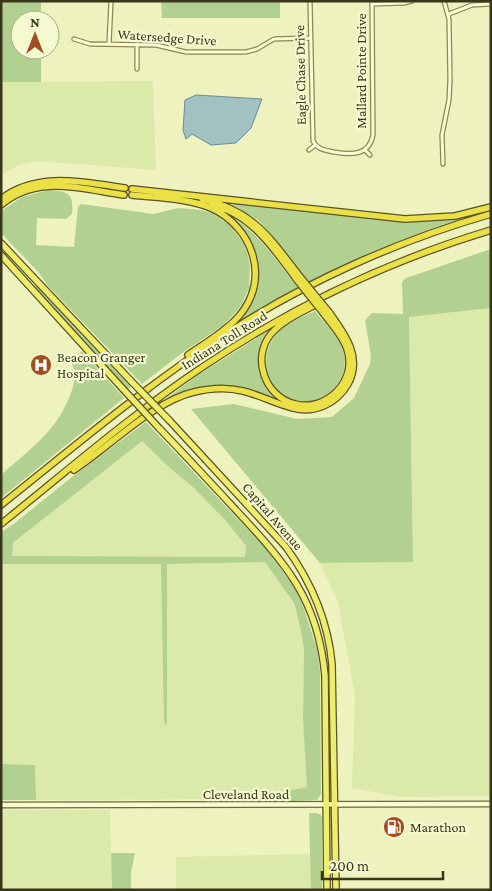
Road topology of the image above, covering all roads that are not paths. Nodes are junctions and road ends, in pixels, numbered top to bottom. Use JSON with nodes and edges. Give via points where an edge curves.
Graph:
{"nodes":[{"id":1,"x":111,"y":1,"type":"edge"},
{"id":2,"x":310,"y":1,"type":"edge"},
{"id":3,"x":412,"y":1,"type":"edge"},
{"id":4,"x":444,"y":1,"type":"edge"},
{"id":5,"x":372,"y":2,"type":"edge"},
{"id":6,"x":491,"y":4,"type":"edge"},
{"id":7,"x":449,"y":14,"type":"junction"},
{"id":8,"x":310,"y":38,"type":"junction"},
{"id":9,"x":74,"y":39,"type":"dead end"},
{"id":10,"x":109,"y":44,"type":"junction"},
{"id":11,"x":137,"y":44,"type":"junction"},
{"id":12,"x":137,"y":69,"type":"dead end"},
{"id":13,"x":316,"y":146,"type":"junction"},
{"id":14,"x":309,"y":150,"type":"dead end"},
{"id":15,"x":365,"y":150,"type":"junction"},
{"id":16,"x":370,"y":155,"type":"dead end"},
{"id":17,"x":443,"y":164,"type":"dead end"},
{"id":18,"x":125,"y":188,"type":"dead end"},
{"id":19,"x":124,"y":195,"type":"dead end"},
{"id":20,"x":189,"y":195,"type":"junction"},
{"id":21,"x":1,"y":199,"type":"edge"},
{"id":22,"x":194,"y":202,"type":"junction"},
{"id":23,"x":1,"y":206,"type":"edge"},
{"id":24,"x":491,"y":207,"type":"edge"},
{"id":25,"x":491,"y":214,"type":"edge"},
{"id":26,"x":491,"y":230,"type":"edge"},
{"id":27,"x":1,"y":243,"type":"edge"},
{"id":28,"x":1,"y":255,"type":"edge"},
{"id":29,"x":299,"y":279,"type":"junction"},
{"id":30,"x":356,"y":280,"type":"junction"},
{"id":31,"x":326,"y":313,"type":"junction"},
{"id":32,"x":163,"y":377,"type":"junction"},
{"id":33,"x":57,"y":479,"type":"junction"},
{"id":34,"x":1,"y":506,"type":"edge"},
{"id":35,"x":1,"y":524,"type":"edge"},
{"id":36,"x":491,"y":804,"type":"edge"},
{"id":37,"x":1,"y":805,"type":"edge"},
{"id":38,"x":327,"y":805,"type":"junction"},
{"id":39,"x":335,"y":805,"type":"junction"},
{"id":40,"x":327,"y":890,"type":"edge"},
{"id":41,"x":336,"y":890,"type":"edge"}],
"edges":[{"from":1,"to":10,"type":"street"},
{"from":2,"to":8,"type":"street","name":"Eagle Chase Drive"},
{"from":3,"to":5,"type":"street"},
{"from":4,"to":7,"type":"street"},
{"from":5,"to":15,"type":"street","name":"Mallard Pointe Drive","via":[[372,135]]},
{"from":6,"to":7,"type":"street","via":[[472,5]]},
{"from":7,"to":17,"type":"street","via":[[450,97],[442,135]]},
{"from":8,"to":11,"type":"street","name":"Watersedge Drive","via":[[274,39],[246,52],[186,52]]},
{"from":8,"to":13,"type":"street","name":"Eagle Chase Drive","via":[[312,136]]},
{"from":9,"to":10,"type":"street","name":"Watersedge Drive","via":[[90,44]]},
{"from":10,"to":11,"type":"street","name":"Watersedge Drive"},
{"from":11,"to":12,"type":"street"},
{"from":13,"to":14,"type":"street"},
{"from":13,"to":15,"type":"street","via":[[352,155]]},
{"from":15,"to":16,"type":"street"},
{"from":18,"to":21,"type":"highway","via":[[58,180],[22,186]]},
{"from":19,"to":23,"type":"highway","via":[[40,186],[18,194]]},
{"from":20,"to":22,"type":"highway","via":[[132,192]]},
{"from":20,"to":24,"type":"highway","via":[[406,219],[455,216]]},
{"from":20,"to":29,"type":"highway","via":[[222,204],[246,216],[268,235]]},
{"from":22,"to":29,"type":"highway","via":[[235,214],[253,227]]},
{"from":22,"to":32,"type":"highway","via":[[224,215],[245,236],[254,262],[253,291],[234,320]]},
{"from":25,"to":32,"type":"highway","name":"Indiana Toll Road","via":[[405,244],[336,274],[228,333]]},
{"from":26,"to":30,"type":"highway","name":"Indiana Toll Road"},
{"from":27,"to":39,"type":"highway","name":"Capital Avenue","bridge":true,"via":[[286,547],[302,570],[315,594],[327,630],[332,664]]},
{"from":28,"to":38,"type":"highway","name":"Capital Avenue","bridge":true,"via":[[278,555],[291,574],[318,632],[324,665]]},
{"from":29,"to":31,"type":"highway","bridge":true},
{"from":30,"to":31,"type":"highway","via":[[282,324],[264,345],[262,372],[274,393],[285,401],[296,405],[320,403],[338,391],[346,378],[349,368],[347,348]]},
{"from":30,"to":33,"type":"highway","name":"Indiana Toll Road","via":[[257,332],[200,368]]},
{"from":31,"to":33,"type":"highway","via":[[348,340],[353,360],[348,383],[331,402],[306,410],[228,388],[192,392],[154,411],[76,469]]},
{"from":32,"to":34,"type":"highway","name":"Indiana Toll Road"},
{"from":33,"to":35,"type":"highway","name":"Indiana Toll Road"},
{"from":36,"to":39,"type":"main road","name":"Cleveland Road"},
{"from":37,"to":38,"type":"main road","name":"Cleveland Road"},
{"from":38,"to":39,"type":"main road","name":"Cleveland Road"},
{"from":38,"to":40,"type":"highway","name":"Capital Avenue"},
{"from":39,"to":41,"type":"highway","name":"Capital Avenue"}]}
